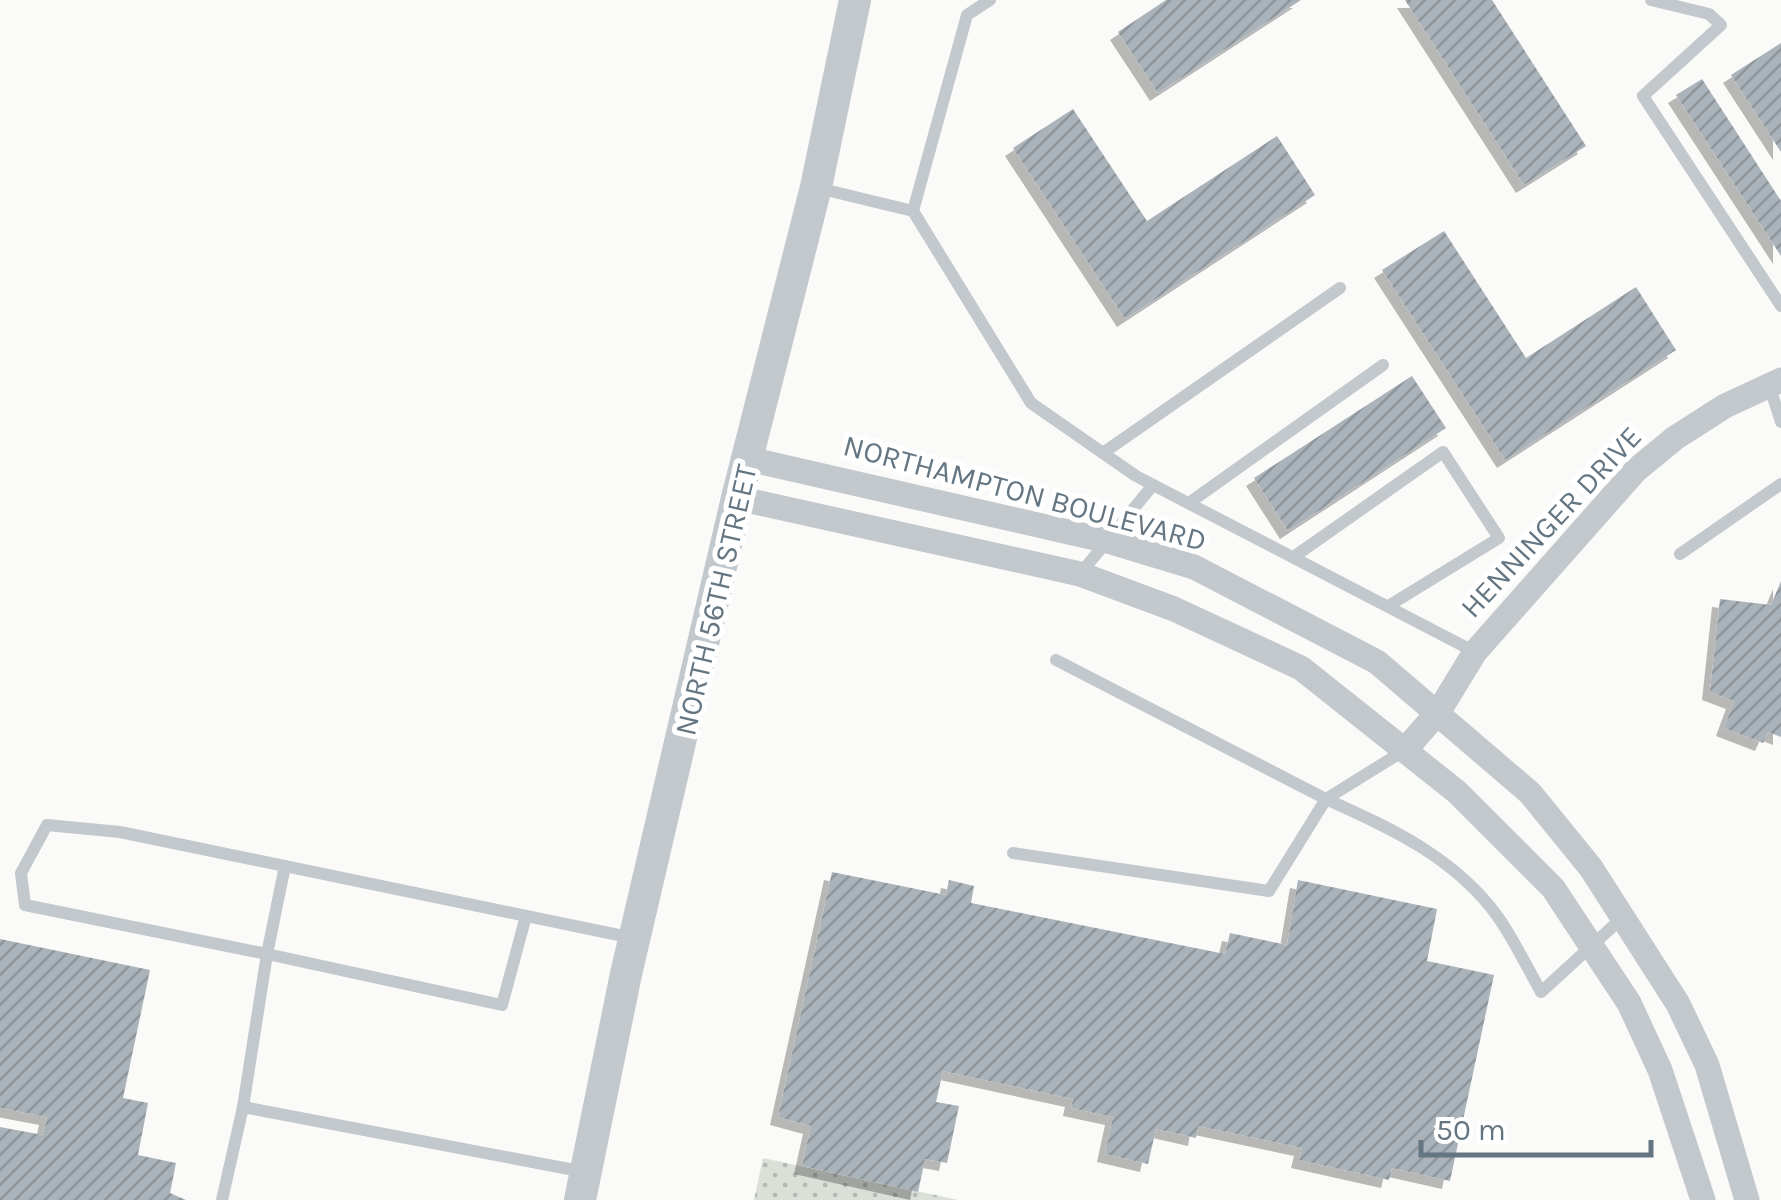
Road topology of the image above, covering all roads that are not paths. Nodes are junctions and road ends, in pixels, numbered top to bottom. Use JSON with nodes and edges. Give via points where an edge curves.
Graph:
{"nodes":[{"id":1,"x":855,"y":0,"type":"edge"},
{"id":2,"x":990,"y":0,"type":"edge"},
{"id":3,"x":1651,"y":0,"type":"edge"},
{"id":4,"x":816,"y":187,"type":"junction"},
{"id":5,"x":912,"y":211,"type":"junction"},
{"id":6,"x":1340,"y":288,"type":"dead end"},
{"id":7,"x":1781,"y":306,"type":"edge"},
{"id":8,"x":1383,"y":365,"type":"dead end"},
{"id":9,"x":1775,"y":383,"type":"edge"},
{"id":10,"x":1781,"y":422,"type":"edge"},
{"id":11,"x":1103,"y":453,"type":"junction"},
{"id":12,"x":748,"y":458,"type":"junction"},
{"id":13,"x":1781,"y":484,"type":"edge"},
{"id":14,"x":1154,"y":485,"type":"junction"},
{"id":15,"x":737,"y":498,"type":"junction"},
{"id":16,"x":1189,"y":503,"type":"junction"},
{"id":17,"x":1108,"y":542,"type":"junction"},
{"id":18,"x":1680,"y":554,"type":"dead end"},
{"id":19,"x":1295,"y":556,"type":"junction"},
{"id":20,"x":1080,"y":574,"type":"junction"},
{"id":21,"x":1390,"y":605,"type":"junction"},
{"id":22,"x":1475,"y":652,"type":"junction"},
{"id":23,"x":1056,"y":660,"type":"dead end"},
{"id":24,"x":1439,"y":712,"type":"junction"},
{"id":25,"x":1405,"y":750,"type":"junction"},
{"id":26,"x":1326,"y":799,"type":"junction"},
{"id":27,"x":1014,"y":853,"type":"dead end"},
{"id":28,"x":285,"y":866,"type":"junction"},
{"id":29,"x":526,"y":916,"type":"junction"},
{"id":30,"x":1622,"y":918,"type":"junction"},
{"id":31,"x":635,"y":939,"type":"junction"},
{"id":32,"x":1588,"y":946,"type":"junction"},
{"id":33,"x":267,"y":954,"type":"junction"},
{"id":34,"x":243,"y":1107,"type":"junction"},
{"id":35,"x":584,"y":1186,"type":"edge"},
{"id":36,"x":222,"y":1200,"type":"edge"},
{"id":37,"x":1703,"y":1200,"type":"edge"},
{"id":38,"x":1747,"y":1200,"type":"edge"}],
"edges":[{"from":1,"to":4,"type":"street","name":"NORTH 56TH STREET"},
{"from":2,"to":5,"type":"lane","via":[[967,14]]},
{"from":3,"to":7,"type":"lane","via":[[1709,14],[1721,24],[1642,96]]},
{"from":4,"to":5,"type":"lane"},
{"from":4,"to":12,"type":"street","name":"NORTH 56TH STREET"},
{"from":5,"to":11,"type":"lane","via":[[1031,403]]},
{"from":6,"to":11,"type":"lane"},
{"from":8,"to":16,"type":"lane"},
{"from":9,"to":10,"type":"lane"},
{"from":9,"to":22,"type":"street","name":"HENNINGER DRIVE","via":[[1675,438],[1636,470]]},
{"from":11,"to":14,"type":"lane"},
{"from":12,"to":15,"type":"street","name":"NORTH 56TH STREET"},
{"from":12,"to":17,"type":"street","name":"NORTHAMPTON BOULEVARD"},
{"from":13,"to":18,"type":"lane"},
{"from":14,"to":16,"type":"lane"},
{"from":14,"to":17,"type":"lane"},
{"from":15,"to":20,"type":"street"},
{"from":15,"to":31,"type":"street","name":"NORTH 56TH STREET"},
{"from":16,"to":19,"type":"lane"},
{"from":17,"to":20,"type":"lane"},
{"from":17,"to":24,"type":"street","name":"NORTHAMPTON BOULEVARD","via":[[1194,566],[1287,611],[1377,662]]},
{"from":19,"to":21,"type":"lane"},
{"from":19,"to":21,"type":"lane","via":[[1442,452],[1499,538]]},
{"from":20,"to":25,"type":"street","via":[[1301,668]]},
{"from":21,"to":22,"type":"lane"},
{"from":22,"to":24,"type":"street","name":"HENNINGER DRIVE"},
{"from":23,"to":26,"type":"lane"},
{"from":24,"to":25,"type":"street","name":"HENNINGER DRIVE"},
{"from":24,"to":30,"type":"street","name":"NORTHAMPTON BOULEVARD","via":[[1530,793]]},
{"from":25,"to":26,"type":"lane"},
{"from":25,"to":32,"type":"street","via":[[1553,888]]},
{"from":26,"to":27,"type":"lane","via":[[1269,891]]},
{"from":26,"to":32,"type":"lane","via":[[1406,836],[1462,877],[1498,917],[1541,992]]},
{"from":28,"to":29,"type":"lane"},
{"from":28,"to":33,"type":"lane"},
{"from":28,"to":33,"type":"lane","via":[[120,832],[48,825],[21,874],[25,905]]},
{"from":29,"to":31,"type":"lane"},
{"from":29,"to":33,"type":"lane","via":[[502,1005]]},
{"from":30,"to":32,"type":"lane"},
{"from":30,"to":38,"type":"street","name":"NORTHAMPTON BOULEVARD","via":[[1678,1004],[1706,1065]]},
{"from":31,"to":35,"type":"street","name":"NORTH 56TH STREET"},
{"from":32,"to":37,"type":"street","via":[[1629,1003],[1660,1070]]},
{"from":33,"to":34,"type":"lane"},
{"from":34,"to":35,"type":"lane"},
{"from":34,"to":36,"type":"lane"}]}
